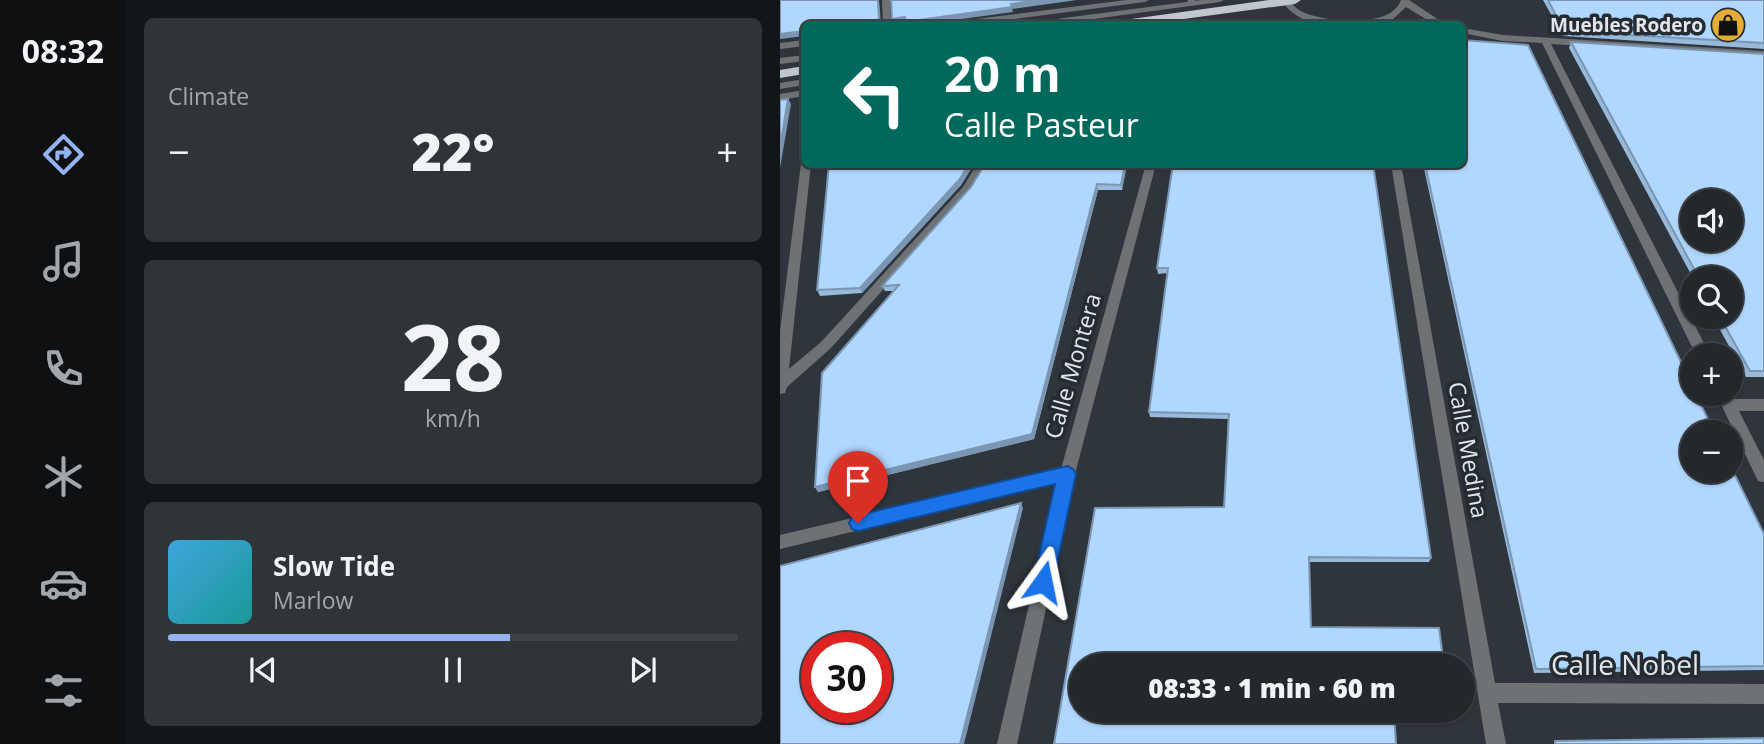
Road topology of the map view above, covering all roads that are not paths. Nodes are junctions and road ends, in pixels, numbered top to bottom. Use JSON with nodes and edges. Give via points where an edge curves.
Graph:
{"nodes":[{"id":1,"x":886,"y":0,"type":"edge"},
{"id":2,"x":1145,"y":0,"type":"edge"},
{"id":3,"x":1220,"y":0,"type":"edge"},
{"id":4,"x":1288,"y":1,"type":"edge"},
{"id":5,"x":1405,"y":1,"type":"edge"},
{"id":6,"x":1192,"y":2,"type":"edge"},
{"id":7,"x":887,"y":21,"type":"edge"},
{"id":8,"x":983,"y":21,"type":"edge"},
{"id":9,"x":1062,"y":21,"type":"edge"},
{"id":10,"x":1145,"y":21,"type":"edge"},
{"id":11,"x":1318,"y":21,"type":"edge"},
{"id":12,"x":1380,"y":21,"type":"edge"},
{"id":13,"x":1434,"y":21,"type":"edge"},
{"id":14,"x":1466,"y":31,"type":"edge"},
{"id":15,"x":1545,"y":41,"type":"junction"},
{"id":16,"x":801,"y":43,"type":"edge"},
{"id":17,"x":780,"y":46,"type":"edge"},
{"id":18,"x":1764,"y":54,"type":"edge"},
{"id":19,"x":801,"y":58,"type":"edge"},
{"id":20,"x":780,"y":61,"type":"edge"},
{"id":21,"x":801,"y":70,"type":"edge"},
{"id":22,"x":780,"y":74,"type":"edge"},
{"id":23,"x":801,"y":82,"type":"edge"},
{"id":24,"x":780,"y":86,"type":"edge"},
{"id":25,"x":801,"y":94,"type":"edge"},
{"id":26,"x":780,"y":97,"type":"edge"},
{"id":27,"x":806,"y":168,"type":"edge"},
{"id":28,"x":980,"y":168,"type":"edge"},
{"id":29,"x":1149,"y":168,"type":"edge"},
{"id":30,"x":1397,"y":168,"type":"edge"},
{"id":31,"x":1697,"y":343,"type":"edge"},
{"id":32,"x":781,"y":384,"type":"edge"},
{"id":33,"x":780,"y":391,"type":"edge"},
{"id":34,"x":1743,"y":402,"type":"edge"},
{"id":35,"x":1764,"y":405,"type":"edge"},
{"id":36,"x":1729,"y":406,"type":"edge"},
{"id":37,"x":1067,"y":474,"type":"junction"},
{"id":38,"x":1764,"y":476,"type":"edge"},
{"id":39,"x":780,"y":542,"type":"edge"},
{"id":40,"x":1487,"y":693,"type":"junction"},
{"id":41,"x":1764,"y":694,"type":"edge"},
{"id":42,"x":1007,"y":744,"type":"edge"},
{"id":43,"x":1496,"y":744,"type":"edge"}],
"edges":[{"from":1,"to":7,"type":"street"},
{"from":2,"to":8,"type":"street"},
{"from":3,"to":6,"type":"street"},
{"from":4,"to":10,"type":"highway"},
{"from":4,"to":11,"type":"street","via":[[1298,14]]},
{"from":5,"to":12,"type":"street","via":[[1401,10]]},
{"from":5,"to":13,"type":"street"},
{"from":6,"to":9,"type":"street"},
{"from":14,"to":15,"type":"street"},
{"from":15,"to":18,"type":"street"},
{"from":15,"to":31,"type":"street"},
{"from":16,"to":17,"type":"street"},
{"from":19,"to":20,"type":"street"},
{"from":21,"to":22,"type":"highway"},
{"from":23,"to":24,"type":"street"},
{"from":25,"to":26,"type":"street"},
{"from":27,"to":32,"type":"street"},
{"from":28,"to":32,"type":"street","via":[[967,189],[826,345]]},
{"from":29,"to":37,"type":"street","name":"Calle Montera"},
{"from":30,"to":40,"type":"street","name":"Calle Medina"},
{"from":32,"to":33,"type":"street"},
{"from":34,"to":35,"type":"street"},
{"from":36,"to":38,"type":"street"},
{"from":37,"to":39,"type":"street"},
{"from":37,"to":42,"type":"street","name":"Calle Montera"},
{"from":40,"to":41,"type":"street","name":"Calle Nobel"},
{"from":40,"to":43,"type":"street","name":"Calle Medina"}]}
